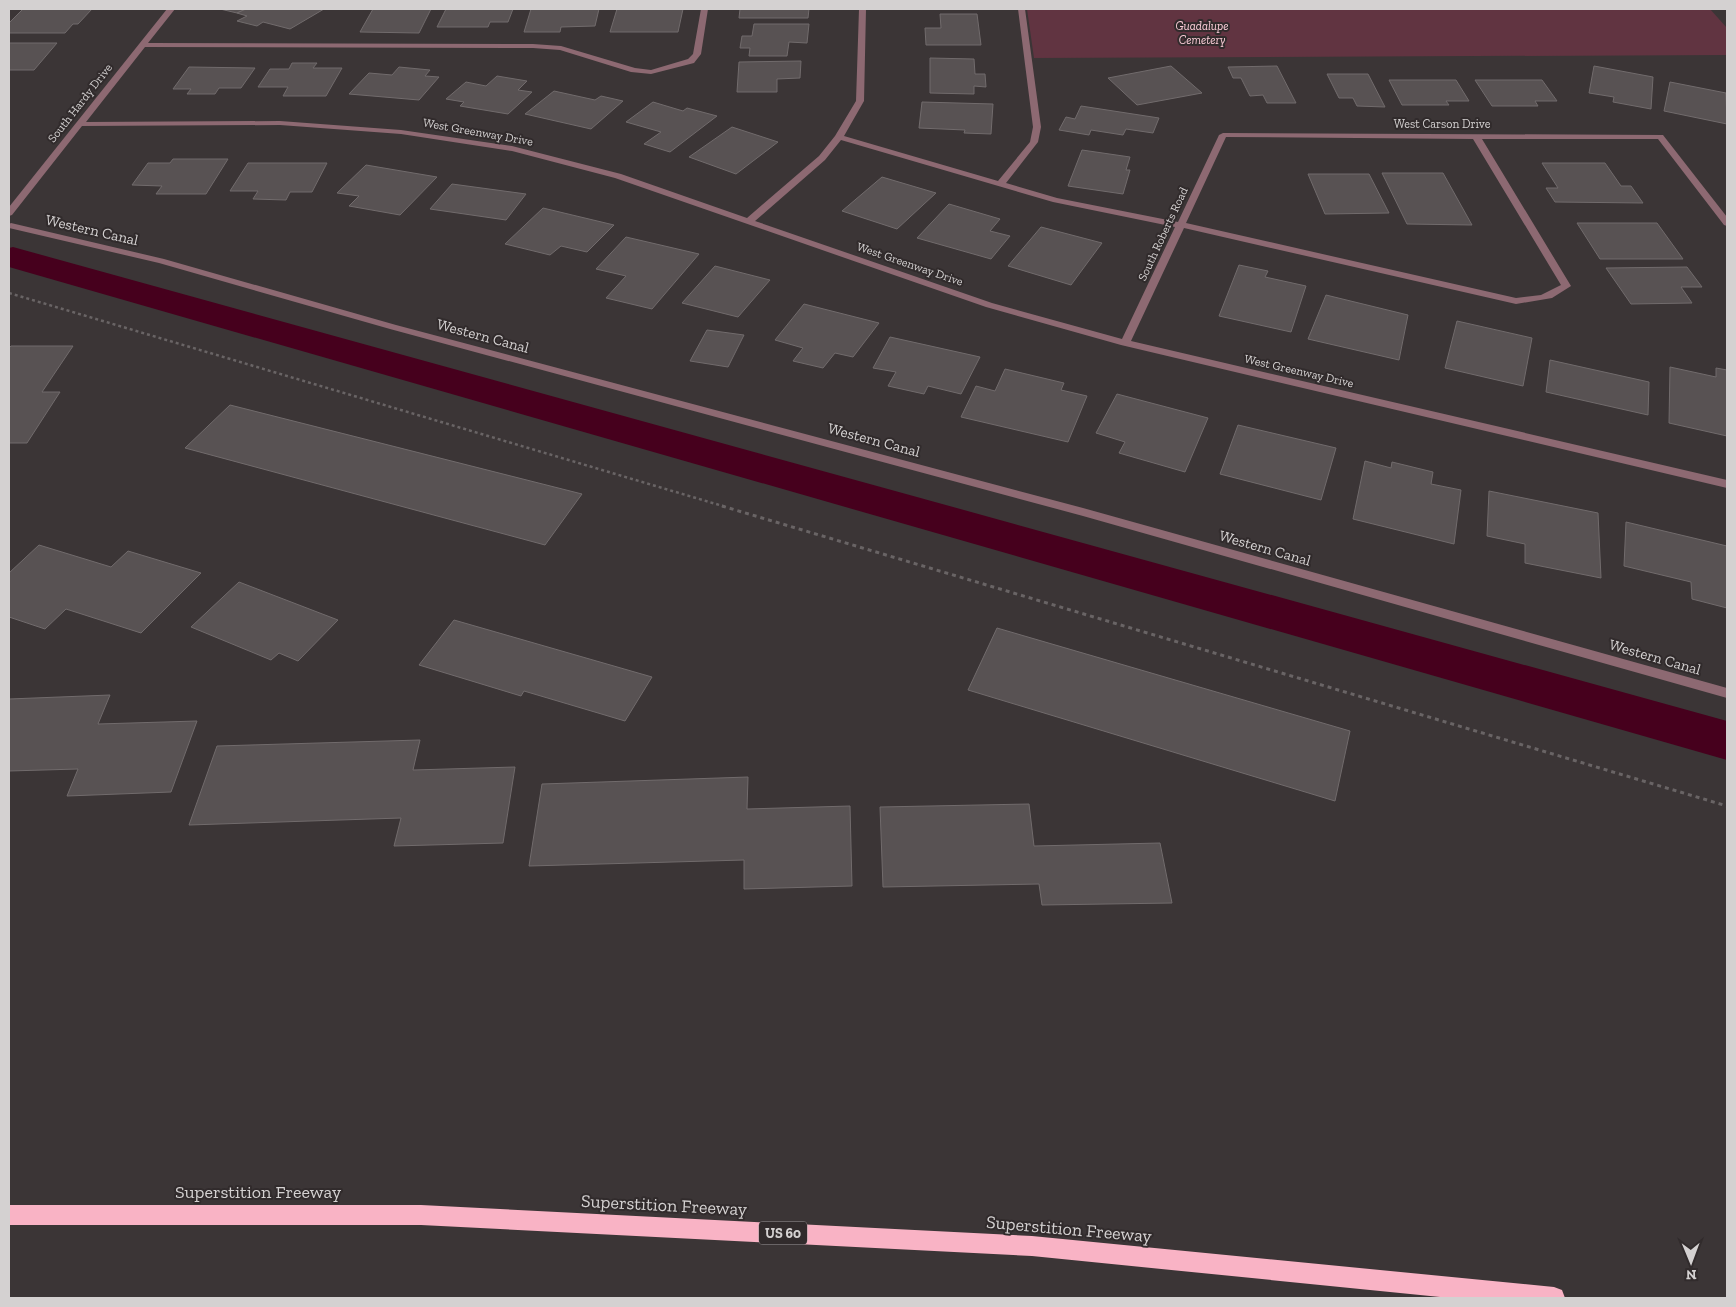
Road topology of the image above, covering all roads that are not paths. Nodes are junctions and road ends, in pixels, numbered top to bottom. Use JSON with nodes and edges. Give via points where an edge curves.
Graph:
{"nodes":[{"id":1,"x":171,"y":9,"type":"edge"},
{"id":2,"x":705,"y":9,"type":"edge"},
{"id":3,"x":862,"y":9,"type":"edge"},
{"id":4,"x":1022,"y":9,"type":"edge"},
{"id":5,"x":142,"y":45,"type":"junction"},
{"id":6,"x":80,"y":124,"type":"junction"},
{"id":7,"x":1223,"y":135,"type":"joint"},
{"id":8,"x":1476,"y":136,"type":"junction"},
{"id":9,"x":839,"y":137,"type":"junction"},
{"id":10,"x":1000,"y":184,"type":"junction"},
{"id":11,"x":9,"y":213,"type":"edge"},
{"id":12,"x":748,"y":221,"type":"junction"},
{"id":13,"x":1727,"y":223,"type":"edge"},
{"id":14,"x":1181,"y":225,"type":"junction"},
{"id":15,"x":10,"y":228,"type":"edge"},
{"id":16,"x":1125,"y":343,"type":"junction"},
{"id":17,"x":1727,"y":484,"type":"edge"},
{"id":18,"x":1727,"y":693,"type":"edge"},
{"id":19,"x":9,"y":1215,"type":"edge"},
{"id":20,"x":1554,"y":1298,"type":"edge"}],
"edges":[{"from":1,"to":5,"type":"street","name":"South Hardy Drive"},
{"from":2,"to":5,"type":"street","via":[[697,54],[691,61],[651,72],[562,48],[533,46]]},
{"from":3,"to":9,"type":"street","via":[[860,101]]},
{"from":4,"to":10,"type":"street","via":[[1037,127],[1034,142]]},
{"from":5,"to":6,"type":"street","name":"South Hardy Drive"},
{"from":6,"to":11,"type":"street","name":"South Hardy Drive"},
{"from":6,"to":12,"type":"street","name":"West Greenway Drive","via":[[280,123],[401,132],[512,148],[618,176]]},
{"from":7,"to":8,"type":"street","name":"West Carson Drive"},
{"from":7,"to":14,"type":"street","name":"South Roberts Road"},
{"from":8,"to":13,"type":"street","name":"West Carson Drive","via":[[1660,137]]},
{"from":8,"to":14,"type":"street","via":[[1566,286],[1559,292],[1535,300],[1516,301]]},
{"from":9,"to":10,"type":"street"},
{"from":9,"to":12,"type":"street","via":[[822,158]]},
{"from":10,"to":14,"type":"street","via":[[1056,200]]},
{"from":11,"to":15,"type":"street","name":"South Hardy Drive"},
{"from":12,"to":16,"type":"street","name":"West Greenway Drive","via":[[989,305]]},
{"from":14,"to":16,"type":"street","name":"South Roberts Road"},
{"from":15,"to":18,"type":"street","name":"Western Canal","via":[[160,261],[403,330],[1083,512]]},
{"from":16,"to":17,"type":"street","name":"West Greenway Drive"},
{"from":19,"to":20,"type":"highway","name":"Superstition Freeway","number":"US 60","via":[[421,1215],[1032,1246]]}]}
